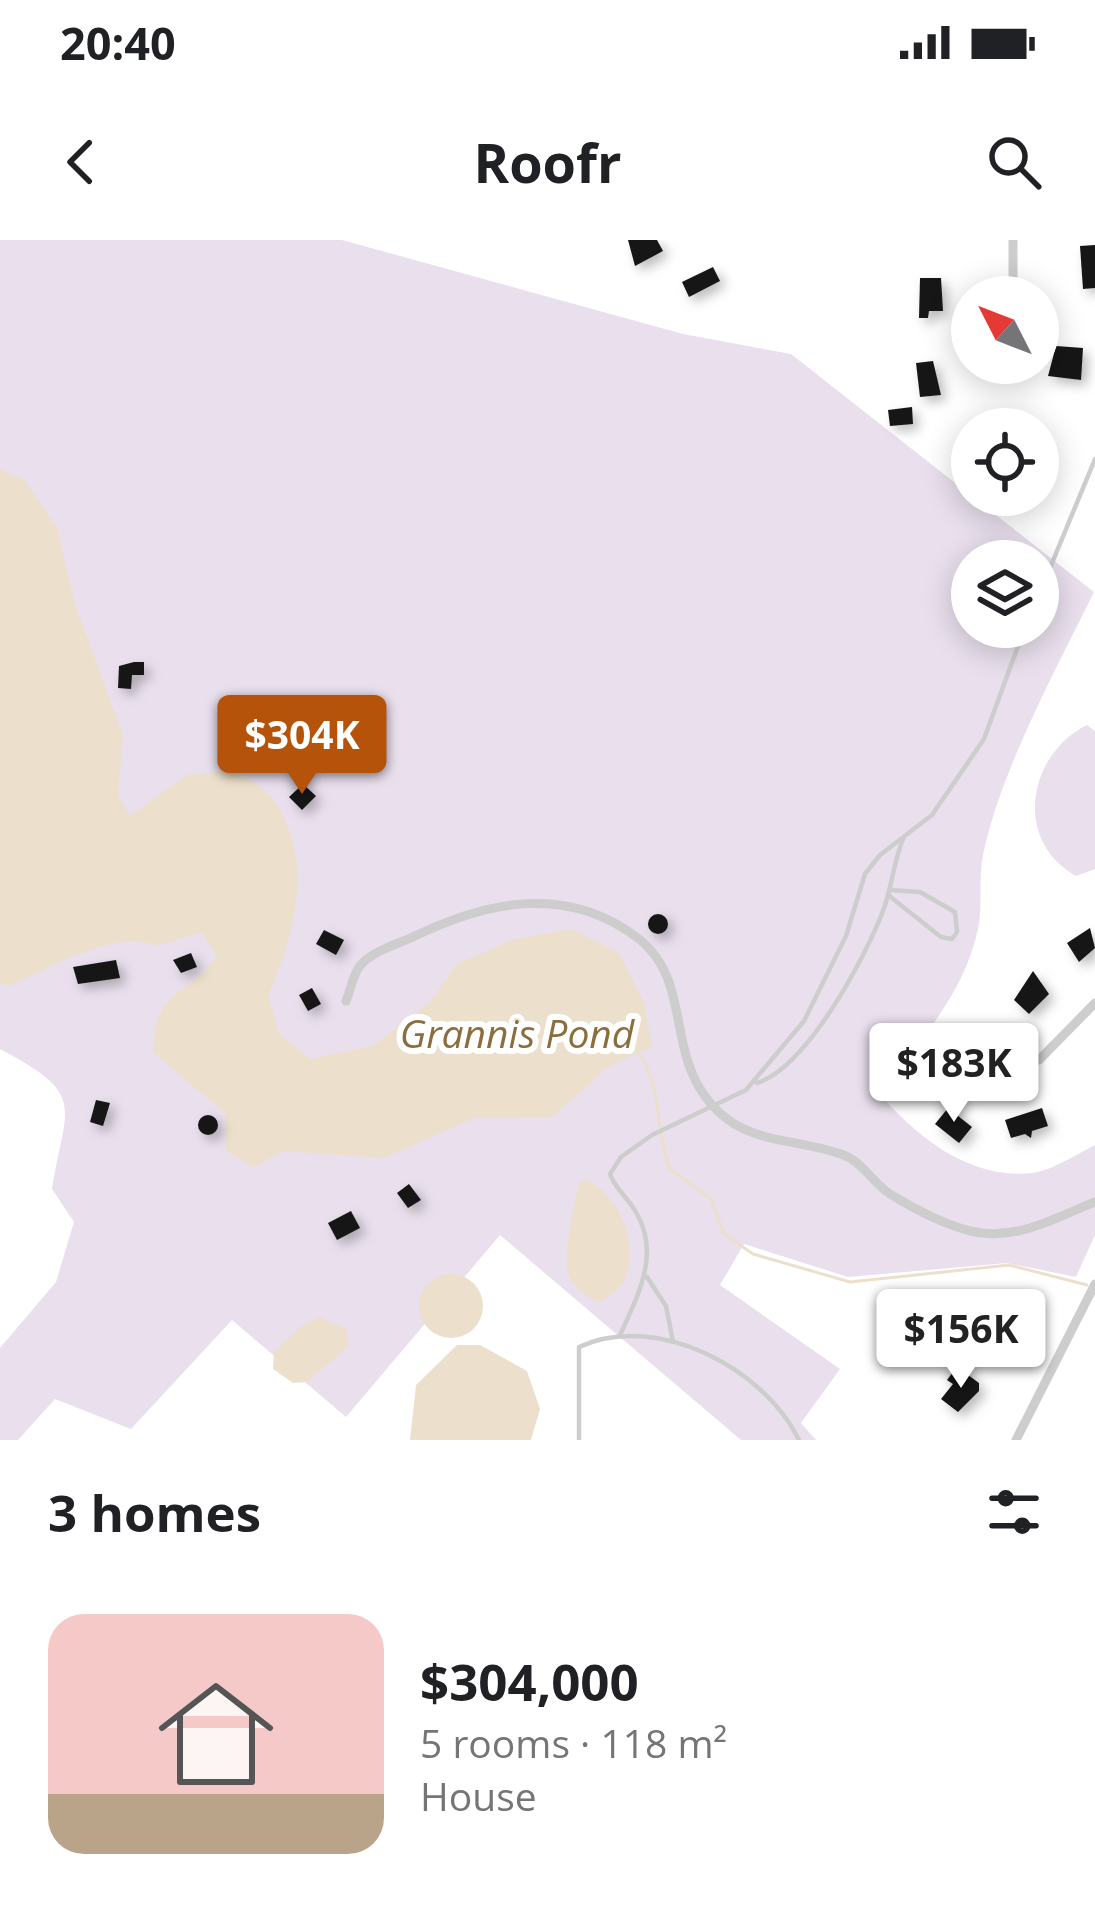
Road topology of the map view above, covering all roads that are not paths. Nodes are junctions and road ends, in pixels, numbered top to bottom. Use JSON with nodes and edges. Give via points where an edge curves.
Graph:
{"nodes":[{"id":1,"x":1013,"y":240,"type":"edge"},
{"id":2,"x":1013,"y":276,"type":"edge"},
{"id":3,"x":1095,"y":459,"type":"edge"},
{"id":4,"x":1059,"y":546,"type":"edge"},
{"id":5,"x":1016,"y":648,"type":"edge"},
{"id":6,"x":903,"y":838,"type":"junction"},
{"id":7,"x":889,"y":892,"type":"junction"},
{"id":8,"x":346,"y":1001,"type":"dead end"},
{"id":9,"x":1095,"y":1003,"type":"edge"},
{"id":10,"x":989,"y":1073,"type":"dead end"},
{"id":11,"x":752,"y":1085,"type":"junction"},
{"id":12,"x":713,"y":1102,"type":"junction"},
{"id":13,"x":1095,"y":1202,"type":"edge"},
{"id":14,"x":647,"y":1277,"type":"junction"},
{"id":15,"x":1095,"y":1284,"type":"edge"},
{"id":16,"x":620,"y":1335,"type":"junction"},
{"id":17,"x":674,"y":1345,"type":"junction"},
{"id":18,"x":579,"y":1440,"type":"edge"},
{"id":19,"x":799,"y":1440,"type":"edge"},
{"id":20,"x":1016,"y":1440,"type":"edge"}],
"edges":[{"from":1,"to":2,"type":"street"},
{"from":3,"to":4,"type":"lane"},
{"from":5,"to":6,"type":"lane","via":[[984,739],[932,815]]},
{"from":6,"to":7,"type":"lane"},
{"from":6,"to":11,"type":"lane","via":[[865,874],[813,1005]]},
{"from":7,"to":7,"type":"lane","via":[[940,901],[955,912],[957,932],[946,940],[930,932]]},
{"from":7,"to":11,"type":"lane","via":[[872,937],[792,1064]]},
{"from":8,"to":12,"type":"street","via":[[360,967],[375,955],[459,915],[532,900],[595,915],[638,938],[664,965],[681,1044]]},
{"from":9,"to":10,"type":"street","via":[[1039,1060]]},
{"from":11,"to":12,"type":"lane"},
{"from":12,"to":13,"type":"street","via":[[756,1138],[844,1155],[888,1192],[978,1233],[1013,1234]]},
{"from":12,"to":14,"type":"lane","via":[[621,1156],[610,1174],[635,1209],[649,1252]]},
{"from":14,"to":16,"type":"lane"},
{"from":14,"to":17,"type":"lane","via":[[666,1306]]},
{"from":15,"to":20,"type":"street"},
{"from":16,"to":17,"type":"lane"},
{"from":16,"to":18,"type":"lane","via":[[579,1347]]},
{"from":17,"to":19,"type":"lane","via":[[724,1360]]}]}
